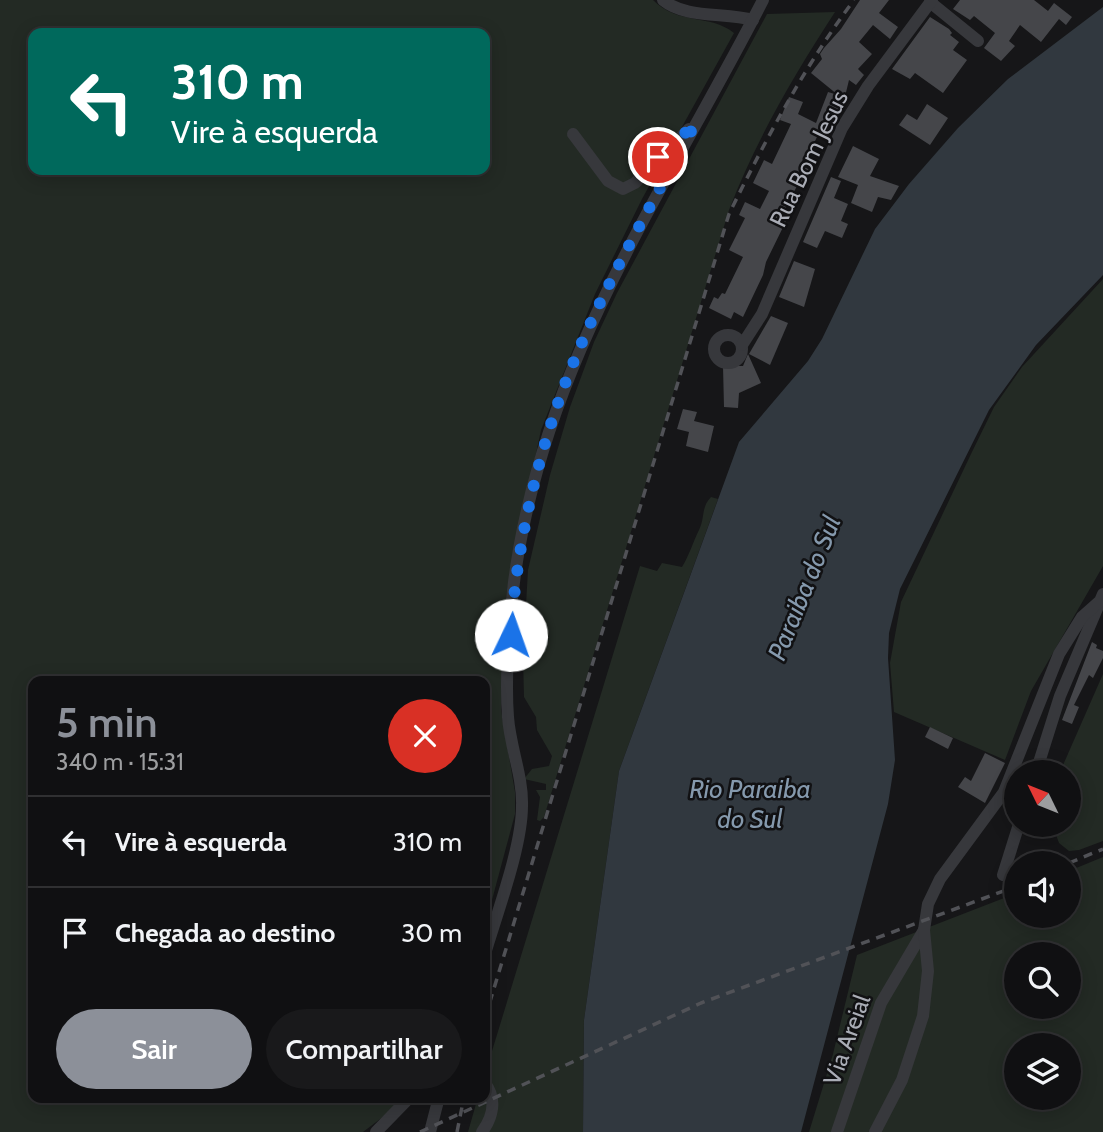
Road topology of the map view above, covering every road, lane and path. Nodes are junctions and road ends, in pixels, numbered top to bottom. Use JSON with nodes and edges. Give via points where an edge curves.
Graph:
{"nodes":[{"id":1,"x":663,"y":0,"type":"edge"},
{"id":2,"x":763,"y":0,"type":"edge"},
{"id":3,"x":931,"y":1,"type":"edge"},
{"id":4,"x":753,"y":20,"type":"junction"},
{"id":5,"x":978,"y":41,"type":"dead end"},
{"id":6,"x":695,"y":124,"type":"junction"},
{"id":7,"x":573,"y":134,"type":"dead end"},
{"id":8,"x":742,"y":345,"type":"dead end"},
{"id":9,"x":1101,"y":597,"type":"edge"},
{"id":10,"x":1040,"y":760,"type":"edge"},
{"id":11,"x":1015,"y":837,"type":"edge"},
{"id":12,"x":1003,"y":875,"type":"dead end"},
{"id":13,"x":924,"y":930,"type":"junction"},
{"id":14,"x":490,"y":936,"type":"edge"},
{"id":15,"x":490,"y":1093,"type":"edge"},
{"id":16,"x":404,"y":1103,"type":"edge"},
{"id":17,"x":437,"y":1103,"type":"edge"},
{"id":18,"x":376,"y":1132,"type":"edge"},
{"id":19,"x":430,"y":1132,"type":"edge"},
{"id":20,"x":482,"y":1132,"type":"edge"},
{"id":21,"x":836,"y":1132,"type":"edge"},
{"id":22,"x":875,"y":1132,"type":"edge"}],
"edges":[{"from":1,"to":4,"type":"street","via":[[682,10]]},
{"from":2,"to":4,"type":"street"},
{"from":3,"to":5,"type":"street"},
{"from":3,"to":8,"type":"street","name":"Rua Bom Jesus","via":[[842,128],[762,314]]},
{"from":4,"to":6,"type":"street"},
{"from":6,"to":7,"type":"street","via":[[635,183],[623,189],[607,181]]},
{"from":6,"to":14,"type":"street","via":[[579,349],[526,519],[513,591],[508,715],[523,807]]},
{"from":9,"to":10,"type":"street","via":[[1060,696]]},
{"from":9,"to":13,"type":"street","via":[[1059,654],[1004,792],[940,879],[928,904]]},
{"from":11,"to":12,"type":"street"},
{"from":13,"to":21,"type":"street","name":"Via Areial","via":[[881,1003]]},
{"from":13,"to":22,"type":"street","via":[[928,971],[923,1016],[902,1080]]},
{"from":15,"to":20,"type":"street","via":[[492,1112]]},
{"from":16,"to":18,"type":"street"},
{"from":17,"to":19,"type":"street"}]}
